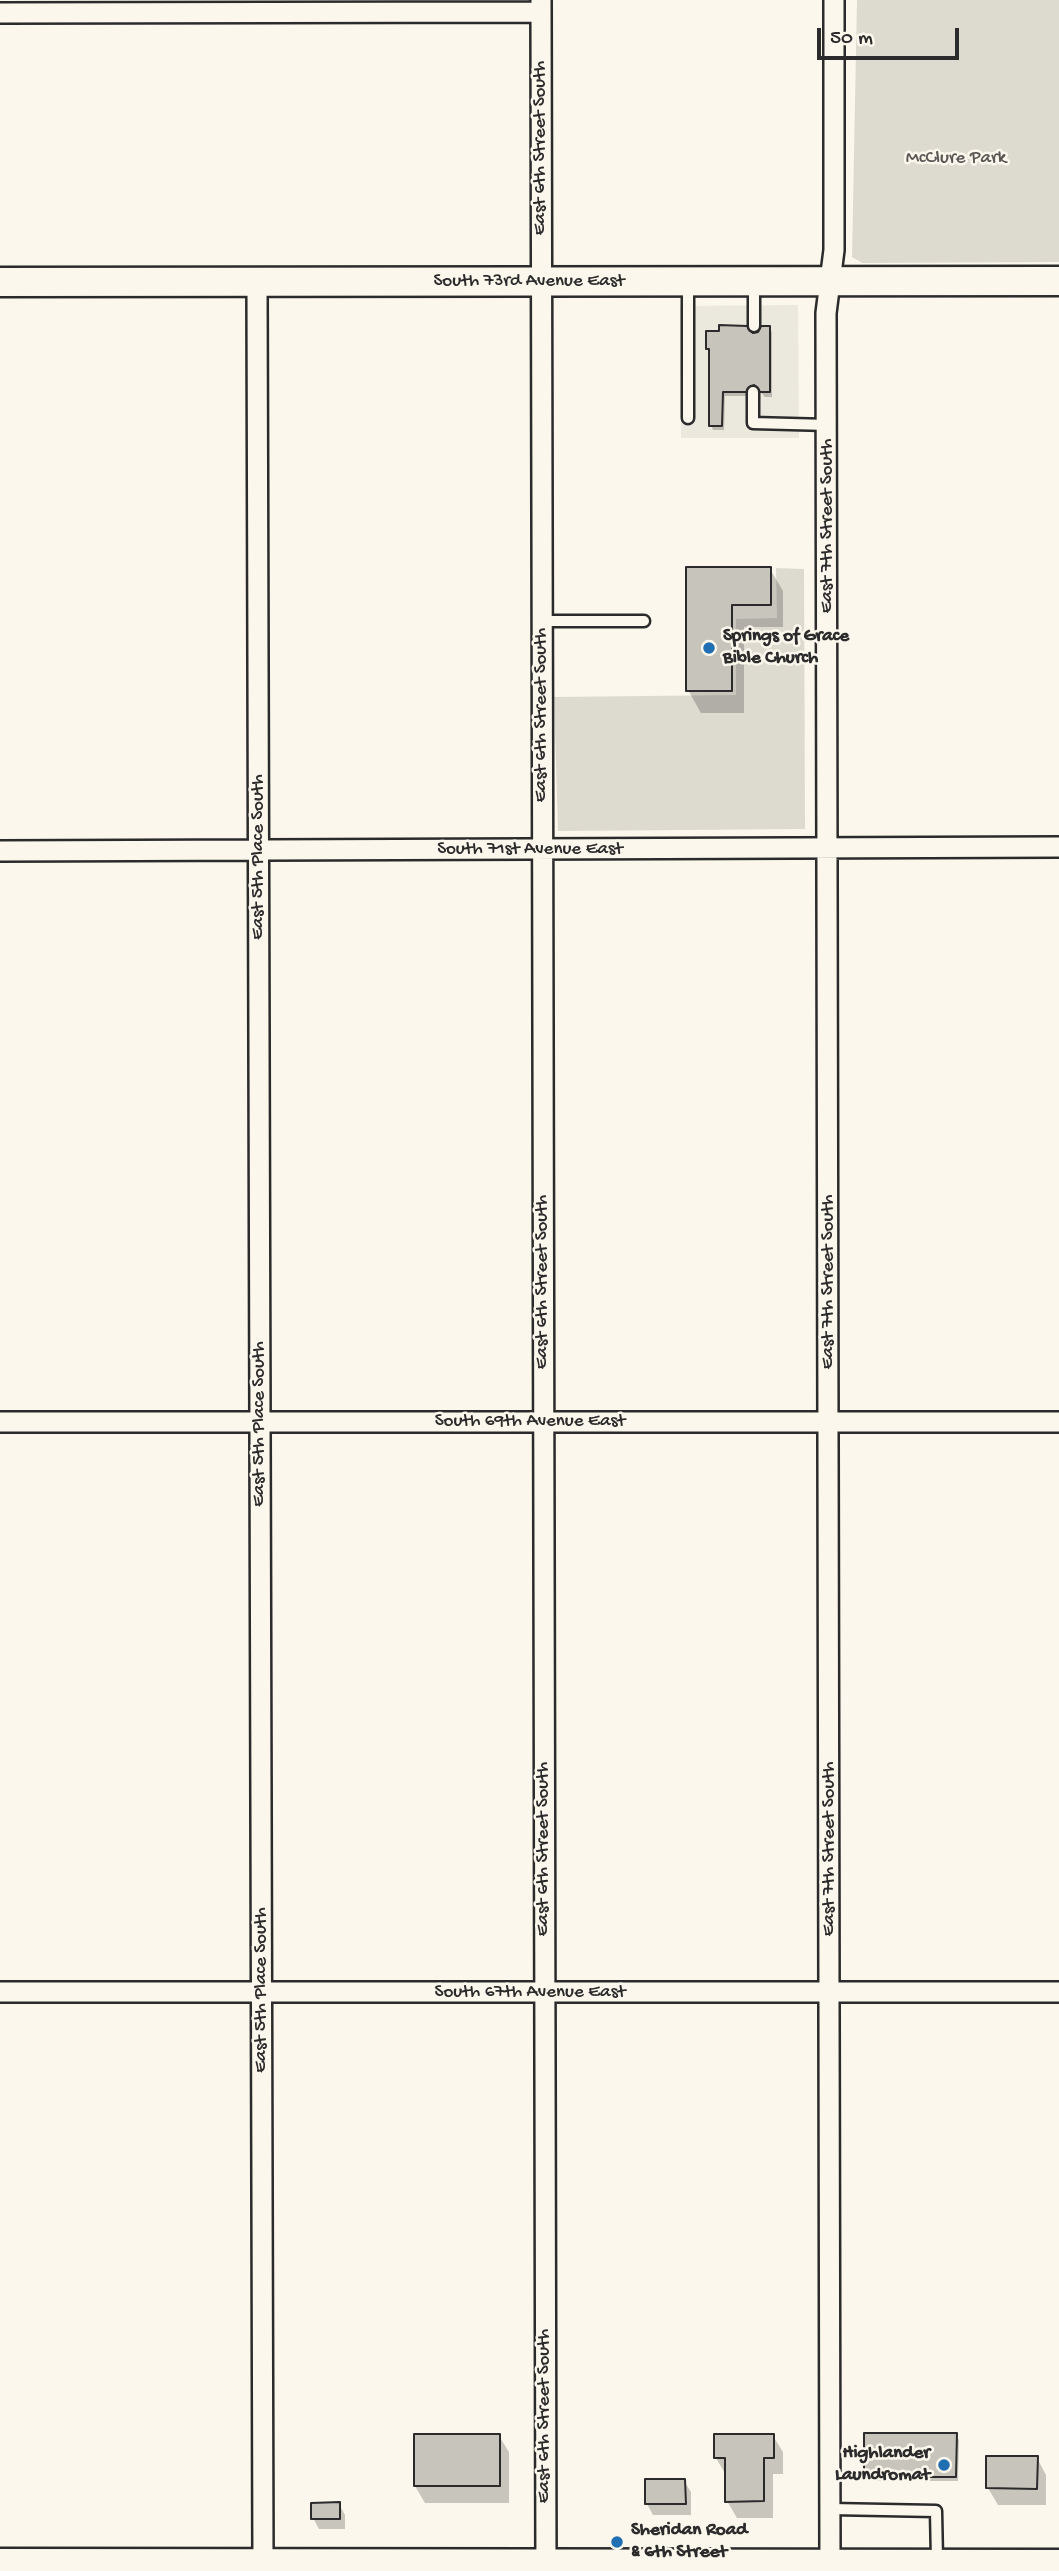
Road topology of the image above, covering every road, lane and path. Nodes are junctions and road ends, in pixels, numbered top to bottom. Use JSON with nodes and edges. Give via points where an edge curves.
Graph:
{"nodes":[{"id":1,"x":834,"y":0,"type":"edge"},
{"id":2,"x":541,"y":6,"type":"edge"},
{"id":3,"x":0,"y":13,"type":"edge"},
{"id":4,"x":831,"y":280,"type":"junction"},
{"id":5,"x":688,"y":281,"type":"junction"},
{"id":6,"x":754,"y":281,"type":"junction"},
{"id":7,"x":1059,"y":281,"type":"edge"},
{"id":8,"x":0,"y":282,"type":"edge"},
{"id":9,"x":541,"y":282,"type":"junction"},
{"id":10,"x":257,"y":284,"type":"junction"},
{"id":11,"x":754,"y":326,"type":"dead end"},
{"id":12,"x":753,"y":392,"type":"dead end"},
{"id":13,"x":688,"y":418,"type":"dead end"},
{"id":14,"x":828,"y":425,"type":"junction"},
{"id":15,"x":541,"y":621,"type":"junction"},
{"id":16,"x":644,"y":621,"type":"dead end"},
{"id":17,"x":829,"y":846,"type":"junction"},
{"id":18,"x":1059,"y":847,"type":"edge"},
{"id":19,"x":542,"y":850,"type":"junction"},
{"id":20,"x":0,"y":851,"type":"edge"},
{"id":21,"x":260,"y":851,"type":"junction"},
{"id":22,"x":829,"y":1421,"type":"junction"},
{"id":23,"x":0,"y":1422,"type":"edge"},
{"id":24,"x":260,"y":1422,"type":"junction"},
{"id":25,"x":1059,"y":1422,"type":"edge"},
{"id":26,"x":543,"y":1423,"type":"junction"},
{"id":27,"x":830,"y":1991,"type":"junction"},
{"id":28,"x":0,"y":1992,"type":"edge"},
{"id":29,"x":263,"y":1992,"type":"junction"},
{"id":30,"x":1059,"y":1992,"type":"edge"},
{"id":31,"x":544,"y":1994,"type":"junction"},
{"id":32,"x":831,"y":2509,"type":"junction"},
{"id":33,"x":0,"y":2563,"type":"edge"},
{"id":34,"x":263,"y":2563,"type":"junction"},
{"id":35,"x":546,"y":2564,"type":"junction"},
{"id":36,"x":1059,"y":2564,"type":"edge"},
{"id":37,"x":954,"y":2566,"type":"edge"},
{"id":38,"x":59,"y":2567,"type":"edge"},
{"id":39,"x":310,"y":2567,"type":"edge"},
{"id":40,"x":372,"y":2567,"type":"edge"},
{"id":41,"x":455,"y":2567,"type":"edge"},
{"id":42,"x":508,"y":2567,"type":"edge"},
{"id":43,"x":780,"y":2568,"type":"edge"},
{"id":44,"x":830,"y":2568,"type":"edge"}],
"edges":[{"from":1,"to":4,"type":"street","name":"East 7th Street South"},
{"from":2,"to":3,"type":"street"},
{"from":2,"to":9,"type":"street","name":"East 6th Street South"},
{"from":4,"to":6,"type":"street","name":"South 73rd Avenue East"},
{"from":4,"to":7,"type":"street","name":"South 73rd Avenue East"},
{"from":4,"to":14,"type":"street","name":"East 7th Street South"},
{"from":5,"to":6,"type":"street","name":"South 73rd Avenue East"},
{"from":5,"to":9,"type":"street","name":"South 73rd Avenue East"},
{"from":5,"to":13,"type":"lane"},
{"from":6,"to":11,"type":"lane"},
{"from":8,"to":10,"type":"street","name":"South 73rd Avenue East"},
{"from":9,"to":10,"type":"street","name":"South 73rd Avenue East"},
{"from":9,"to":15,"type":"street","name":"East 6th Street South"},
{"from":10,"to":21,"type":"street","name":"East 5th Place South"},
{"from":12,"to":14,"type":"lane","via":[[753,423]]},
{"from":14,"to":17,"type":"street","name":"East 7th Street South"},
{"from":15,"to":16,"type":"lane"},
{"from":15,"to":19,"type":"street","name":"East 6th Street South"},
{"from":17,"to":18,"type":"street","name":"South 71st Avenue East"},
{"from":17,"to":19,"type":"street","name":"South 71st Avenue East"},
{"from":17,"to":22,"type":"street","name":"East 7th Street South"},
{"from":19,"to":21,"type":"street","name":"South 71st Avenue East"},
{"from":19,"to":26,"type":"street","name":"East 6th Street South"},
{"from":20,"to":21,"type":"street","name":"South 71st Avenue East"},
{"from":21,"to":24,"type":"street","name":"East 5th Place South"},
{"from":22,"to":25,"type":"street","name":"South 69th Avenue East"},
{"from":22,"to":26,"type":"street","name":"South 69th Avenue East"},
{"from":22,"to":27,"type":"street","name":"East 7th Street South"},
{"from":23,"to":24,"type":"street","name":"South 69th Avenue East"},
{"from":24,"to":26,"type":"street","name":"South 69th Avenue East"},
{"from":24,"to":29,"type":"street","name":"East 5th Place South"},
{"from":26,"to":31,"type":"street","name":"East 6th Street South"},
{"from":27,"to":30,"type":"street","name":"South 67th Avenue East"},
{"from":27,"to":31,"type":"street","name":"South 67th Avenue East"},
{"from":27,"to":32,"type":"street","name":"East 7th Street South"},
{"from":28,"to":29,"type":"street","name":"South 67th Avenue East"},
{"from":29,"to":31,"type":"street","name":"South 67th Avenue East"},
{"from":29,"to":34,"type":"street","name":"East 5th Place South"},
{"from":31,"to":35,"type":"street","name":"East 6th Street South"},
{"from":32,"to":37,"type":"lane","via":[[936,2511]]},
{"from":32,"to":44,"type":"street","name":"East 7th Street South"},
{"from":33,"to":38,"type":"street"},
{"from":34,"to":38,"type":"street"},
{"from":34,"to":39,"type":"street"},
{"from":35,"to":42,"type":"street"},
{"from":35,"to":43,"type":"street"},
{"from":36,"to":37,"type":"street"},
{"from":37,"to":44,"type":"street"},
{"from":39,"to":40,"type":"street"},
{"from":40,"to":41,"type":"street"},
{"from":41,"to":42,"type":"street"},
{"from":43,"to":44,"type":"street"}]}
